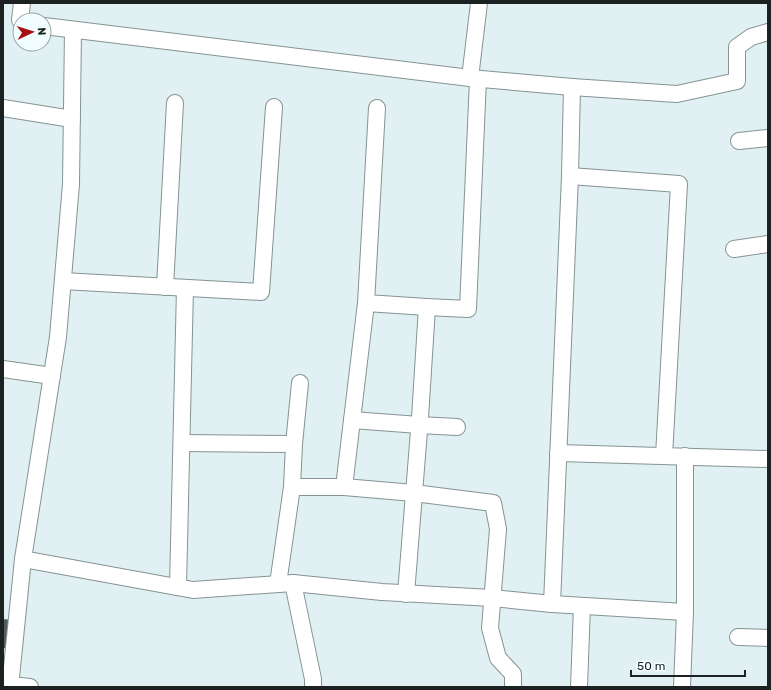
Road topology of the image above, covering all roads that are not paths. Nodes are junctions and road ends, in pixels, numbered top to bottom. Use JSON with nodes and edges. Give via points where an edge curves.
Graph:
{"nodes":[{"id":1,"x":479,"y":3,"type":"edge"},
{"id":2,"x":52,"y":27,"type":"edge"},
{"id":3,"x":73,"y":30,"type":"junction"},
{"id":4,"x":768,"y":32,"type":"edge"},
{"id":5,"x":474,"y":78,"type":"junction"},
{"id":6,"x":572,"y":88,"type":"junction"},
{"id":7,"x":176,"y":103,"type":"dead end"},
{"id":8,"x":274,"y":107,"type":"dead end"},
{"id":9,"x":3,"y":108,"type":"edge"},
{"id":10,"x":377,"y":108,"type":"dead end"},
{"id":11,"x":72,"y":119,"type":"junction"},
{"id":12,"x":768,"y":138,"type":"edge"},
{"id":13,"x":739,"y":142,"type":"dead end"},
{"id":14,"x":570,"y":176,"type":"junction"},
{"id":15,"x":768,"y":244,"type":"edge"},
{"id":16,"x":734,"y":249,"type":"dead end"},
{"id":17,"x":63,"y":281,"type":"junction"},
{"id":18,"x":165,"y":287,"type":"junction"},
{"id":19,"x":185,"y":288,"type":"junction"},
{"id":20,"x":366,"y":303,"type":"junction"},
{"id":21,"x":427,"y":307,"type":"junction"},
{"id":22,"x":3,"y":369,"type":"edge"},
{"id":23,"x":52,"y":376,"type":"junction"},
{"id":24,"x":300,"y":382,"type":"dead end"},
{"id":25,"x":352,"y":420,"type":"junction"},
{"id":26,"x":419,"y":425,"type":"junction"},
{"id":27,"x":457,"y":427,"type":"dead end"},
{"id":28,"x":182,"y":443,"type":"junction"},
{"id":29,"x":294,"y":444,"type":"junction"},
{"id":30,"x":558,"y":453,"type":"junction"},
{"id":31,"x":664,"y":456,"type":"junction"},
{"id":32,"x":685,"y":456,"type":"junction"},
{"id":33,"x":768,"y":459,"type":"edge"},
{"id":34,"x":292,"y":487,"type":"junction"},
{"id":35,"x":344,"y":487,"type":"junction"},
{"id":36,"x":414,"y":493,"type":"junction"},
{"id":37,"x":23,"y":559,"type":"junction"},
{"id":38,"x":285,"y":583,"type":"junction"},
{"id":39,"x":178,"y":587,"type":"junction"},
{"id":40,"x":406,"y":594,"type":"junction"},
{"id":41,"x":492,"y":598,"type":"junction"},
{"id":42,"x":552,"y":604,"type":"junction"},
{"id":43,"x":582,"y":606,"type":"junction"},
{"id":44,"x":685,"y":612,"type":"junction"},
{"id":45,"x":738,"y":637,"type":"dead end"},
{"id":46,"x":768,"y":638,"type":"edge"},
{"id":47,"x":10,"y":686,"type":"edge"},
{"id":48,"x":30,"y":687,"type":"edge"},
{"id":49,"x":313,"y":687,"type":"edge"},
{"id":50,"x":513,"y":687,"type":"edge"},
{"id":51,"x":579,"y":687,"type":"edge"},
{"id":52,"x":682,"y":687,"type":"edge"}],
"edges":[{"from":1,"to":5,"type":"street"},
{"from":2,"to":3,"type":"street"},
{"from":3,"to":5,"type":"street"},
{"from":3,"to":11,"type":"street"},
{"from":4,"to":6,"type":"street","via":[[751,37],[737,47],[737,81],[677,94]]},
{"from":5,"to":6,"type":"street"},
{"from":5,"to":21,"type":"street","via":[[468,309]]},
{"from":6,"to":14,"type":"street"},
{"from":7,"to":18,"type":"street"},
{"from":8,"to":19,"type":"street","via":[[261,292]]},
{"from":9,"to":11,"type":"street"},
{"from":10,"to":20,"type":"street"},
{"from":11,"to":17,"type":"street","via":[[72,184]]},
{"from":12,"to":13,"type":"street"},
{"from":14,"to":30,"type":"street"},
{"from":14,"to":31,"type":"street","via":[[678,184]]},
{"from":15,"to":16,"type":"street"},
{"from":17,"to":18,"type":"street"},
{"from":17,"to":23,"type":"street"},
{"from":18,"to":19,"type":"street"},
{"from":19,"to":28,"type":"street"},
{"from":20,"to":21,"type":"street"},
{"from":20,"to":25,"type":"street"},
{"from":21,"to":26,"type":"street"},
{"from":22,"to":23,"type":"street"},
{"from":23,"to":37,"type":"street"},
{"from":24,"to":29,"type":"street"},
{"from":25,"to":26,"type":"street"},
{"from":25,"to":35,"type":"street"},
{"from":26,"to":27,"type":"street"},
{"from":26,"to":36,"type":"street"},
{"from":28,"to":29,"type":"street"},
{"from":28,"to":39,"type":"street"},
{"from":29,"to":34,"type":"street"},
{"from":30,"to":31,"type":"street"},
{"from":30,"to":42,"type":"street"},
{"from":31,"to":32,"type":"street"},
{"from":32,"to":33,"type":"street"},
{"from":32,"to":44,"type":"street"},
{"from":34,"to":35,"type":"street"},
{"from":34,"to":38,"type":"street"},
{"from":35,"to":36,"type":"street"},
{"from":36,"to":40,"type":"street"},
{"from":36,"to":41,"type":"street","via":[[493,503],[498,529]]},
{"from":37,"to":39,"type":"street"},
{"from":37,"to":47,"type":"street"},
{"from":38,"to":39,"type":"street","via":[[193,590]]},
{"from":38,"to":40,"type":"street"},
{"from":38,"to":49,"type":"street","via":[[313,679]]},
{"from":40,"to":41,"type":"street"},
{"from":41,"to":42,"type":"street"},
{"from":41,"to":50,"type":"street","via":[[490,628],[498,658],[513,674]]},
{"from":42,"to":43,"type":"street"},
{"from":43,"to":44,"type":"street"},
{"from":43,"to":51,"type":"street"},
{"from":44,"to":52,"type":"street"},
{"from":45,"to":46,"type":"street"},
{"from":47,"to":48,"type":"street"}]}
